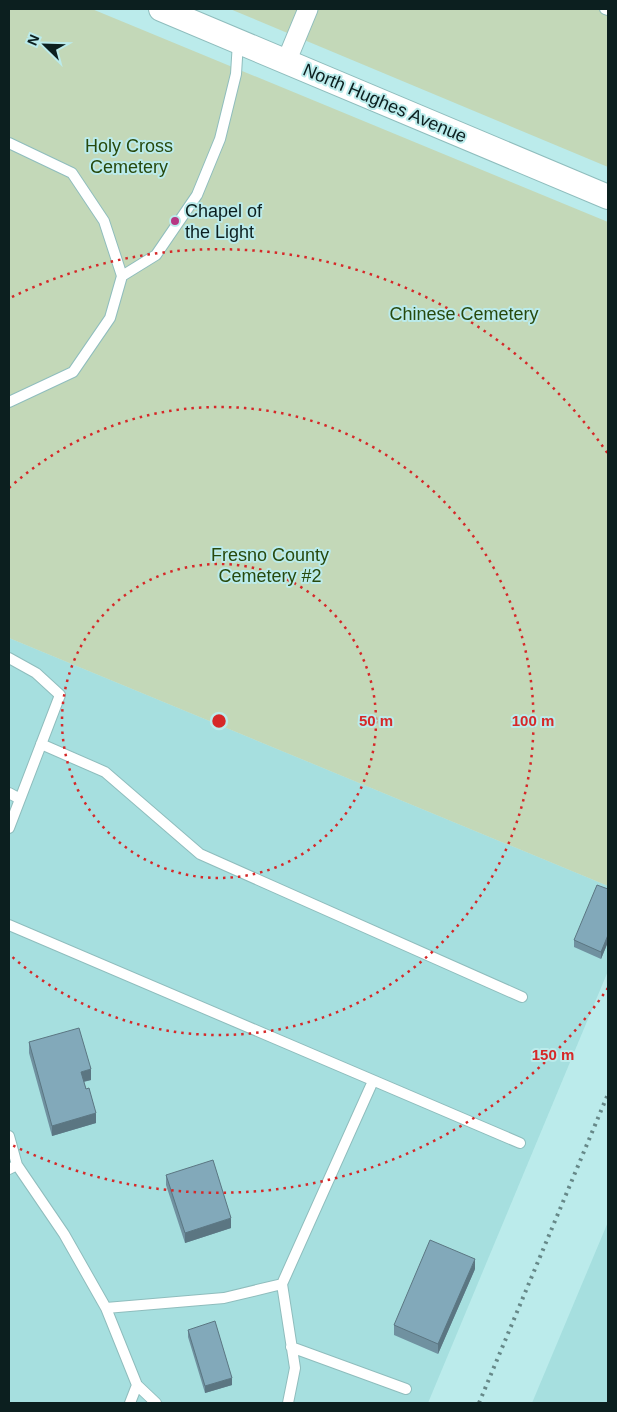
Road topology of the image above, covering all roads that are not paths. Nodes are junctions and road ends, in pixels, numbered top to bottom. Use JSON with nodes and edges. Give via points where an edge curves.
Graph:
{"nodes":[{"id":1,"x":161,"y":9,"type":"edge"},
{"id":2,"x":308,"y":9,"type":"edge"},
{"id":3,"x":238,"y":41,"type":"junction"},
{"id":4,"x":286,"y":62,"type":"junction"},
{"id":5,"x":9,"y":143,"type":"edge"},
{"id":6,"x":608,"y":197,"type":"edge"},
{"id":7,"x":122,"y":276,"type":"junction"},
{"id":8,"x":9,"y":402,"type":"edge"},
{"id":9,"x":9,"y":658,"type":"edge"},
{"id":10,"x":42,"y":744,"type":"junction"},
{"id":11,"x":9,"y":793,"type":"edge"},
{"id":12,"x":20,"y":799,"type":"junction"},
{"id":13,"x":9,"y":828,"type":"edge"},
{"id":14,"x":9,"y":925,"type":"edge"},
{"id":15,"x":522,"y":997,"type":"dead end"},
{"id":16,"x":373,"y":1081,"type":"junction"},
{"id":17,"x":9,"y":1136,"type":"edge"},
{"id":18,"x":520,"y":1143,"type":"dead end"},
{"id":19,"x":13,"y":1167,"type":"edge"},
{"id":20,"x":282,"y":1284,"type":"junction"},
{"id":21,"x":106,"y":1308,"type":"junction"},
{"id":22,"x":291,"y":1347,"type":"junction"},
{"id":23,"x":137,"y":1384,"type":"junction"},
{"id":24,"x":406,"y":1389,"type":"dead end"},
{"id":25,"x":130,"y":1403,"type":"edge"},
{"id":26,"x":156,"y":1403,"type":"edge"},
{"id":27,"x":288,"y":1403,"type":"edge"}],
"edges":[{"from":1,"to":3,"type":"street","name":"North Hughes Avenue"},
{"from":2,"to":4,"type":"street"},
{"from":3,"to":4,"type":"street","name":"North Hughes Avenue"},
{"from":3,"to":7,"type":"lane","via":[[236,74],[220,140],[197,194],[156,255]]},
{"from":4,"to":6,"type":"street","name":"North Hughes Avenue"},
{"from":5,"to":7,"type":"lane","via":[[72,173],[104,221]]},
{"from":7,"to":8,"type":"lane","via":[[110,318],[73,372]]},
{"from":9,"to":10,"type":"lane","via":[[36,672],[60,695]]},
{"from":10,"to":12,"type":"lane"},
{"from":10,"to":15,"type":"lane","via":[[105,772],[200,854]]},
{"from":11,"to":12,"type":"lane"},
{"from":12,"to":13,"type":"lane"},
{"from":14,"to":16,"type":"lane"},
{"from":16,"to":18,"type":"lane"},
{"from":16,"to":20,"type":"lane"},
{"from":17,"to":19,"type":"lane"},
{"from":19,"to":21,"type":"lane","via":[[64,1234]]},
{"from":20,"to":21,"type":"lane","via":[[224,1298]]},
{"from":20,"to":22,"type":"lane"},
{"from":21,"to":23,"type":"lane"},
{"from":22,"to":24,"type":"lane"},
{"from":22,"to":27,"type":"lane","via":[[295,1368]]},
{"from":23,"to":25,"type":"lane"},
{"from":23,"to":26,"type":"lane"}]}
